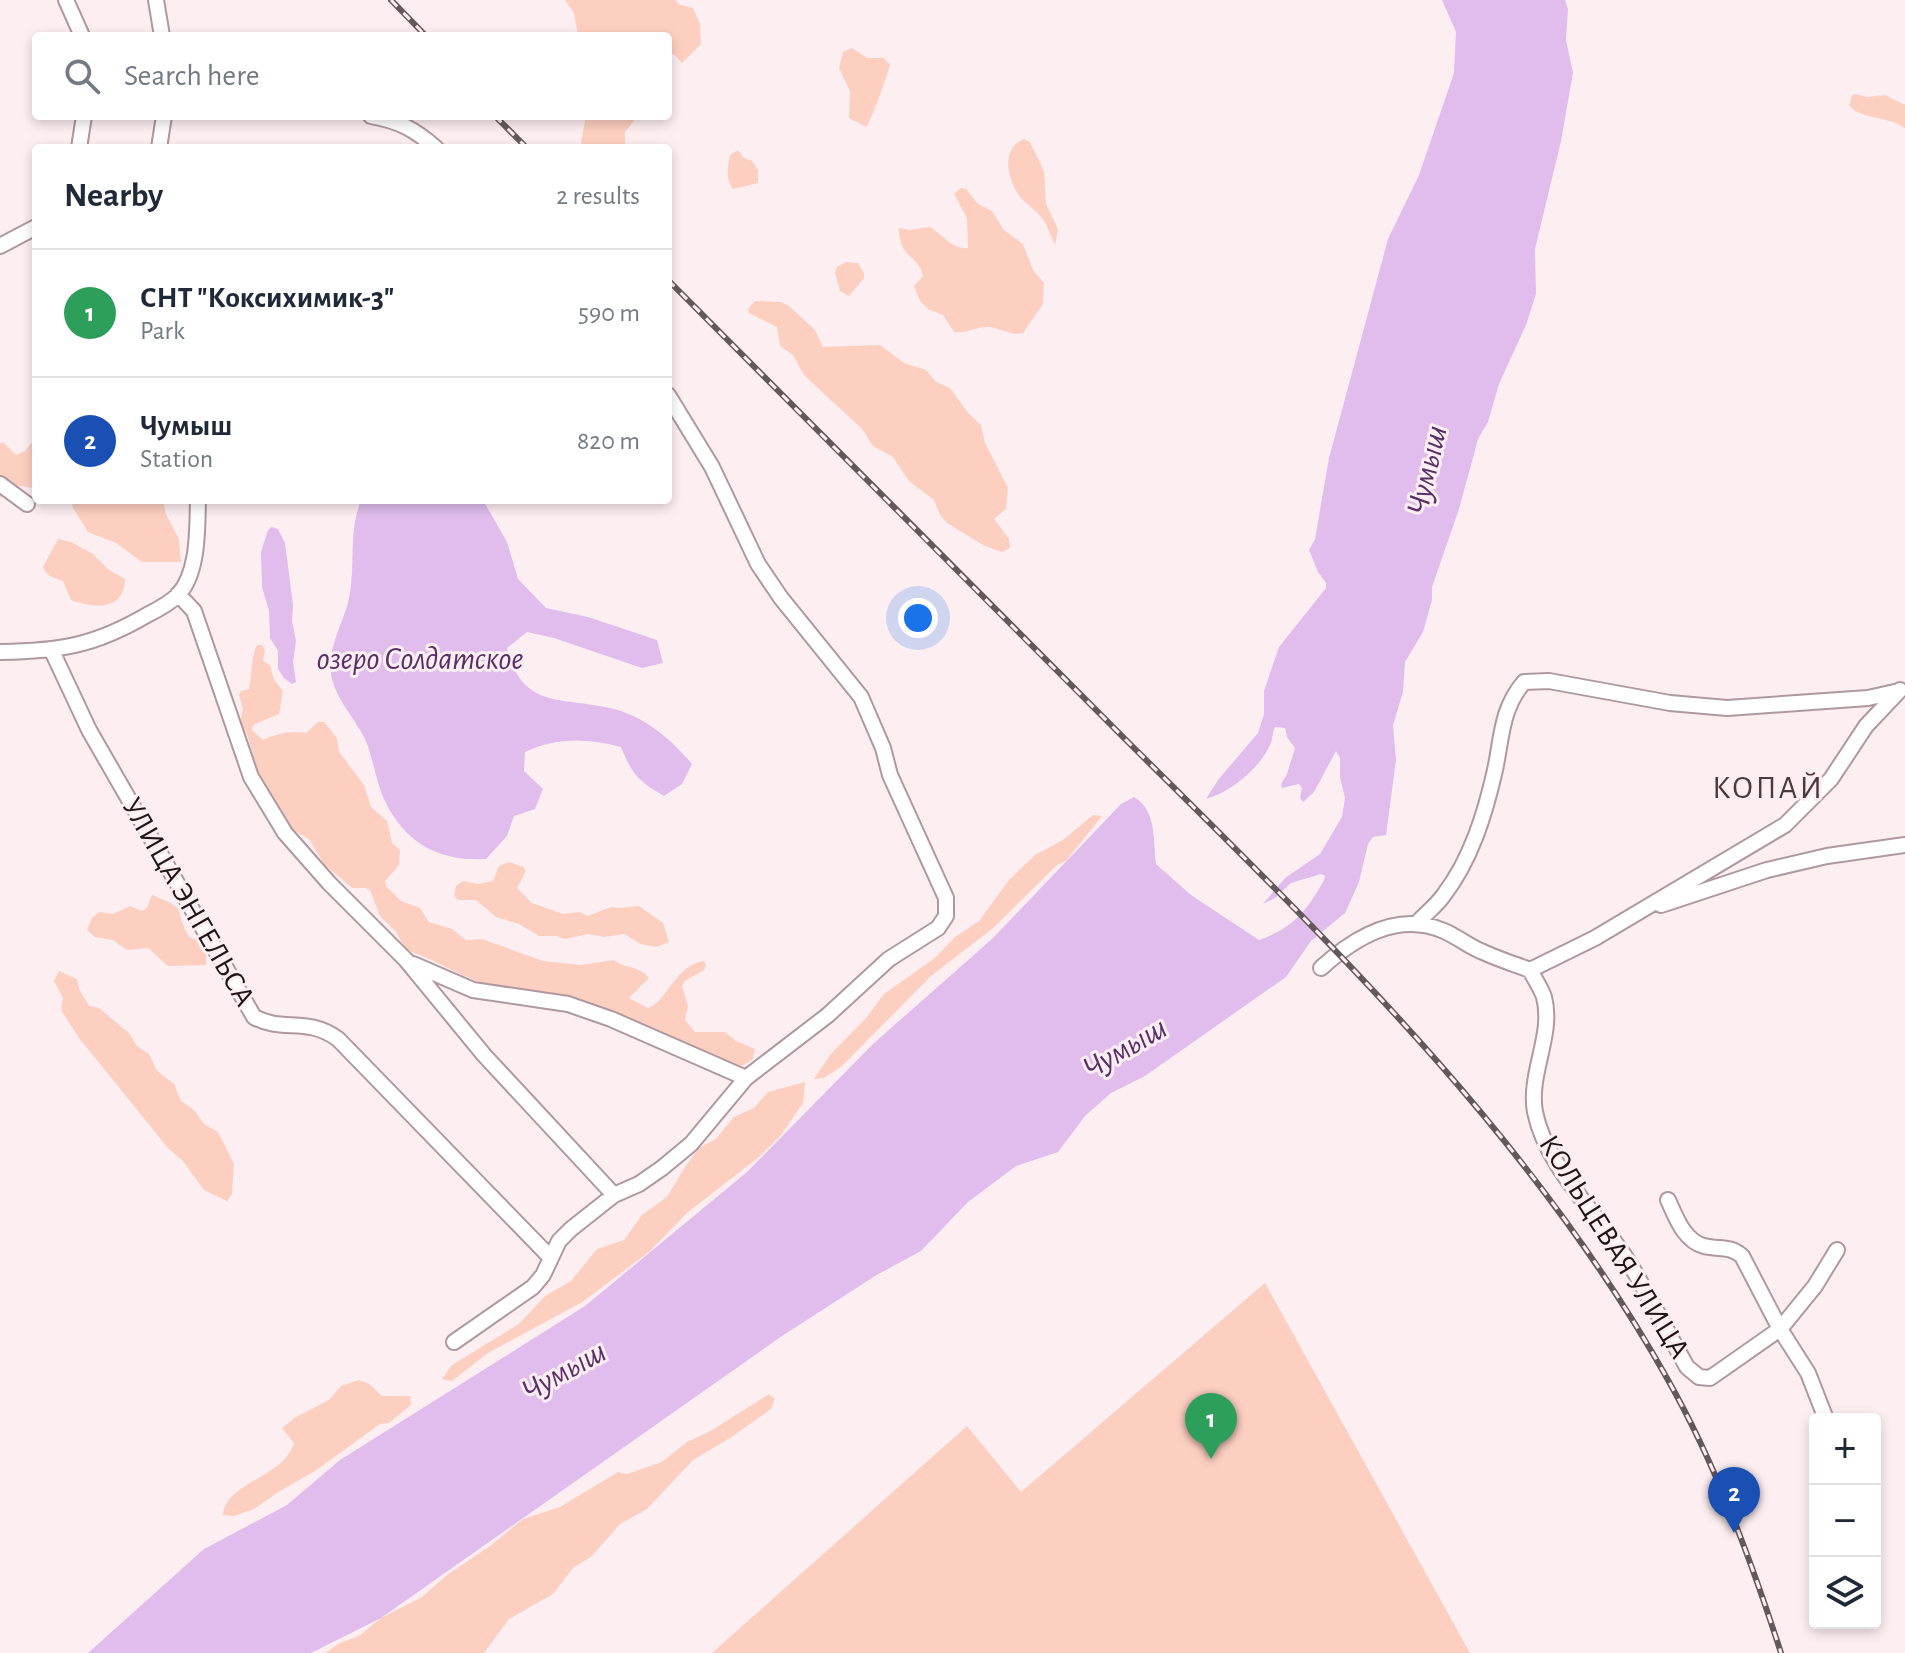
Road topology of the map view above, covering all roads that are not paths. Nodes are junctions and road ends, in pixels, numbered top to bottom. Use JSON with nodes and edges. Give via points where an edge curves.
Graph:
{"nodes":[{"id":1,"x":66,"y":0,"type":"edge"},
{"id":2,"x":156,"y":0,"type":"edge"},
{"id":3,"x":80,"y":32,"type":"edge"},
{"id":4,"x":161,"y":32,"type":"edge"},
{"id":5,"x":83,"y":120,"type":"edge"},
{"id":6,"x":163,"y":120,"type":"edge"},
{"id":7,"x":391,"y":120,"type":"edge"},
{"id":8,"x":80,"y":144,"type":"edge"},
{"id":9,"x":160,"y":144,"type":"edge"},
{"id":10,"x":431,"y":144,"type":"edge"},
{"id":11,"x":32,"y":229,"type":"edge"},
{"id":12,"x":0,"y":246,"type":"edge"},
{"id":13,"x":672,"y":402,"type":"edge"},
{"id":14,"x":0,"y":484,"type":"edge"},
{"id":15,"x":27,"y":504,"type":"dead end"},
{"id":16,"x":198,"y":504,"type":"edge"},
{"id":17,"x":178,"y":594,"type":"junction"},
{"id":18,"x":52,"y":651,"type":"junction"},
{"id":19,"x":0,"y":652,"type":"edge"},
{"id":20,"x":1902,"y":688,"type":"edge"},
{"id":21,"x":1905,"y":845,"type":"edge"},
{"id":22,"x":1637,"y":913,"type":"junction"},
{"id":23,"x":1417,"y":923,"type":"junction"},
{"id":24,"x":406,"y":960,"type":"junction"},
{"id":25,"x":1321,"y":968,"type":"dead end"},
{"id":26,"x":1530,"y":970,"type":"junction"},
{"id":27,"x":746,"y":1078,"type":"junction"},
{"id":28,"x":614,"y":1195,"type":"junction"},
{"id":29,"x":1668,"y":1200,"type":"dead end"},
{"id":30,"x":1837,"y":1250,"type":"dead end"},
{"id":31,"x":550,"y":1257,"type":"junction"},
{"id":32,"x":1780,"y":1329,"type":"junction"},
{"id":33,"x":454,"y":1342,"type":"dead end"},
{"id":34,"x":1824,"y":1413,"type":"edge"}],
"edges":[{"from":1,"to":3,"type":"street"},
{"from":2,"to":4,"type":"street"},
{"from":5,"to":8,"type":"street"},
{"from":6,"to":9,"type":"street"},
{"from":7,"to":10,"type":"street","via":[[414,129]]},
{"from":11,"to":12,"type":"street"},
{"from":13,"to":27,"type":"street","via":[[712,467],[758,564],[861,697],[948,906],[938,928],[889,959],[828,1015]]},
{"from":14,"to":15,"type":"street"},
{"from":16,"to":17,"type":"street","via":[[194,555]]},
{"from":17,"to":18,"type":"street","via":[[121,630]]},
{"from":17,"to":24,"type":"street","via":[[194,611],[251,777],[269,809],[329,883]]},
{"from":18,"to":19,"type":"street"},
{"from":18,"to":31,"type":"street","name":"УЛИЦА ЭНГЕЛЬСА","via":[[89,730],[254,1017],[272,1025],[318,1028],[338,1039]]},
{"from":20,"to":22,"type":"street","via":[[1866,726],[1831,779],[1785,825]]},
{"from":20,"to":23,"type":"street","via":[[1868,698],[1727,708],[1549,681],[1524,682],[1507,708],[1475,840],[1443,896]]},
{"from":21,"to":22,"type":"street","via":[[1767,870]]},
{"from":22,"to":26,"type":"street"},
{"from":23,"to":25,"type":"street","via":[[1363,936]]},
{"from":23,"to":26,"type":"street"},
{"from":24,"to":27,"type":"street","via":[[473,990],[568,1004]]},
{"from":24,"to":28,"type":"street","via":[[484,1055]]},
{"from":26,"to":32,"type":"street","name":"КОЛЬЦЕВАЯ УЛИЦА","via":[[1544,997],[1546,1026],[1535,1109],[1544,1139],[1628,1261],[1687,1367],[1710,1378]]},
{"from":27,"to":28,"type":"street","via":[[691,1144],[639,1184]]},
{"from":28,"to":31,"type":"street","via":[[565,1235]]},
{"from":29,"to":32,"type":"street","via":[[1691,1239],[1742,1256]]},
{"from":30,"to":32,"type":"street","name":"КОЛЬЦЕВАЯ УЛИЦА"},
{"from":31,"to":33,"type":"street","via":[[533,1287]]},
{"from":32,"to":34,"type":"street","via":[[1808,1373]]}]}
